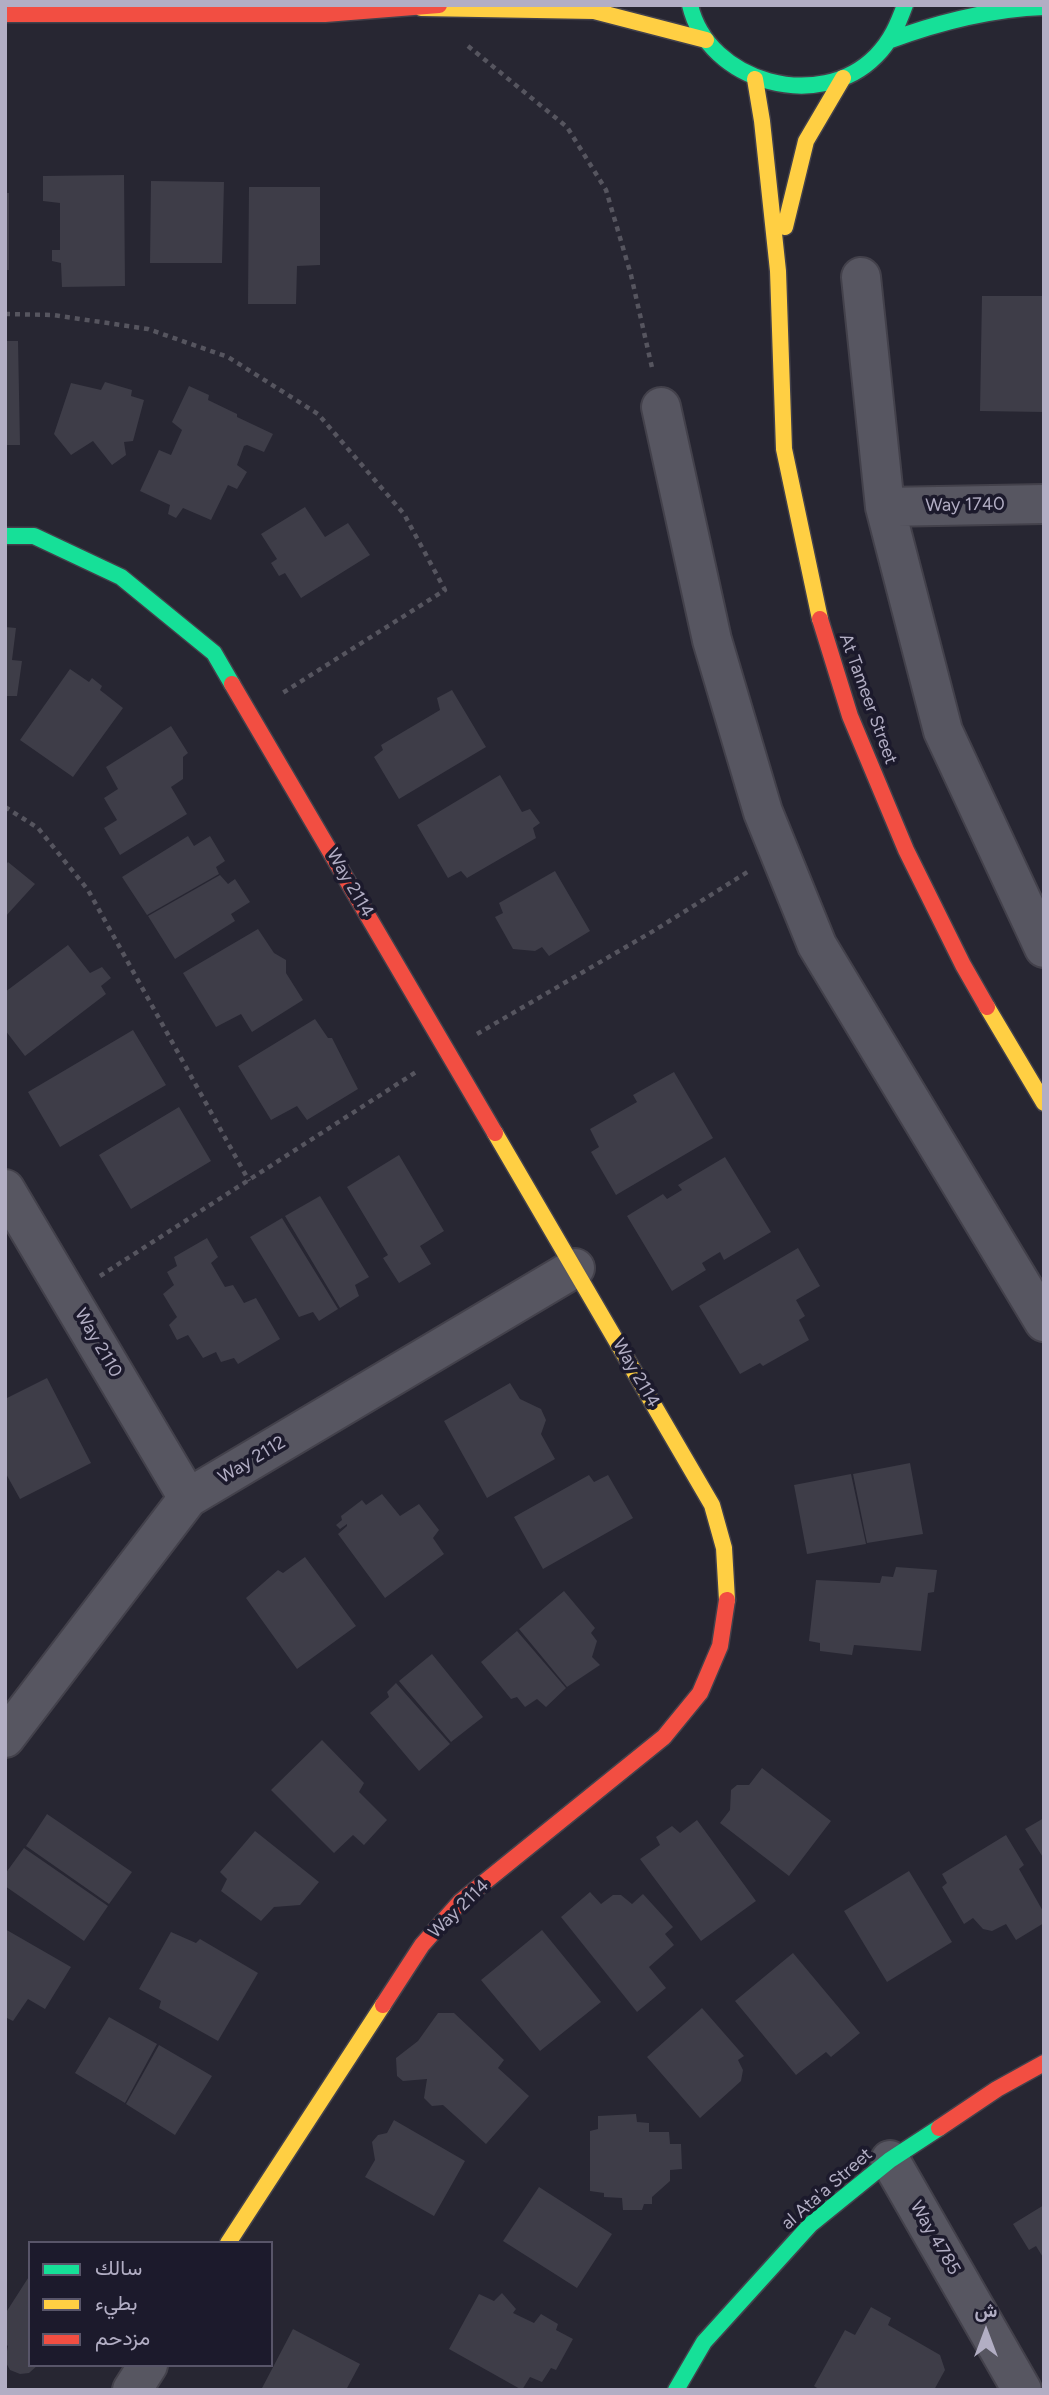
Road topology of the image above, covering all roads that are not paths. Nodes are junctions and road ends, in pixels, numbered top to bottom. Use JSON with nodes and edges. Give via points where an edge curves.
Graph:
{"nodes":[{"id":1,"x":439,"y":5,"type":"edge"},
{"id":2,"x":690,"y":5,"type":"edge"},
{"id":3,"x":905,"y":5,"type":"edge"},
{"id":4,"x":1044,"y":7,"type":"edge"},
{"id":5,"x":421,"y":8,"type":"junction"},
{"id":6,"x":325,"y":10,"type":"edge"},
{"id":7,"x":5,"y":15,"type":"edge"},
{"id":8,"x":706,"y":40,"type":"junction"},
{"id":9,"x":888,"y":41,"type":"junction"},
{"id":10,"x":843,"y":78,"type":"junction"},
{"id":11,"x":755,"y":79,"type":"junction"},
{"id":12,"x":778,"y":271,"type":"junction"},
{"id":13,"x":862,"y":277,"type":"dead end"},
{"id":14,"x":660,"y":407,"type":"road end"},
{"id":15,"x":1044,"y":504,"type":"edge"},
{"id":16,"x":886,"y":507,"type":"junction"},
{"id":17,"x":5,"y":536,"type":"edge"},
{"id":18,"x":1044,"y":948,"type":"edge"},
{"id":19,"x":1044,"y":1104,"type":"edge"},
{"id":20,"x":5,"y":1189,"type":"edge"},
{"id":21,"x":575,"y":1268,"type":"junction"},
{"id":22,"x":1044,"y":1322,"type":"edge"},
{"id":23,"x":188,"y":1498,"type":"junction"},
{"id":24,"x":5,"y":1738,"type":"edge"},
{"id":25,"x":1044,"y":2063,"type":"edge"},
{"id":26,"x":890,"y":2160,"type":"junction"},
{"id":27,"x":229,"y":2241,"type":"edge"},
{"id":28,"x":147,"y":2367,"type":"edge"},
{"id":29,"x":132,"y":2390,"type":"edge"},
{"id":30,"x":676,"y":2390,"type":"edge"},
{"id":31,"x":1022,"y":2390,"type":"edge"}],
"edges":[{"from":1,"to":5,"type":"street"},
{"from":2,"to":8,"type":"street"},
{"from":3,"to":9,"type":"street"},
{"from":4,"to":9,"type":"street","via":[[984,13]]},
{"from":5,"to":6,"type":"street"},
{"from":5,"to":8,"type":"street","via":[[594,11]]},
{"from":6,"to":7,"type":"street"},
{"from":8,"to":11,"type":"street","via":[[727,63]]},
{"from":9,"to":10,"type":"street","via":[[868,63]]},
{"from":10,"to":11,"type":"street","via":[[815,86],[785,87]]},
{"from":10,"to":12,"type":"street","name":"At Tameer Street","via":[[806,141]]},
{"from":11,"to":12,"type":"street","name":"At Tameer Street"},
{"from":12,"to":19,"type":"street","name":"At Tameer Street","via":[[784,449],[815,603],[850,716],[906,850],[957,953]]},
{"from":13,"to":16,"type":"street"},
{"from":14,"to":22,"type":"street","via":[[712,640],[764,811],[817,944]]},
{"from":15,"to":16,"type":"street","name":"Way 1740"},
{"from":16,"to":18,"type":"street","via":[[943,731]]},
{"from":17,"to":21,"type":"street","name":"Way 2114","via":[[34,536],[121,577],[215,653]]},
{"from":20,"to":23,"type":"street","name":"Way 2110"},
{"from":21,"to":23,"type":"street","name":"Way 2112"},
{"from":21,"to":27,"type":"street","name":"Way 2114","via":[[712,1505],[724,1548],[728,1594],[720,1646],[700,1693],[664,1737],[460,1902],[422,1945]]},
{"from":23,"to":24,"type":"street","name":"Way 2112"},
{"from":25,"to":26,"type":"street","name":"al Ata'a Street","via":[[996,2089]]},
{"from":26,"to":30,"type":"street","name":"al Ata'a Street","via":[[811,2224],[704,2342]]},
{"from":26,"to":31,"type":"street","name":"Way 4785"},
{"from":28,"to":29,"type":"street"}]}
